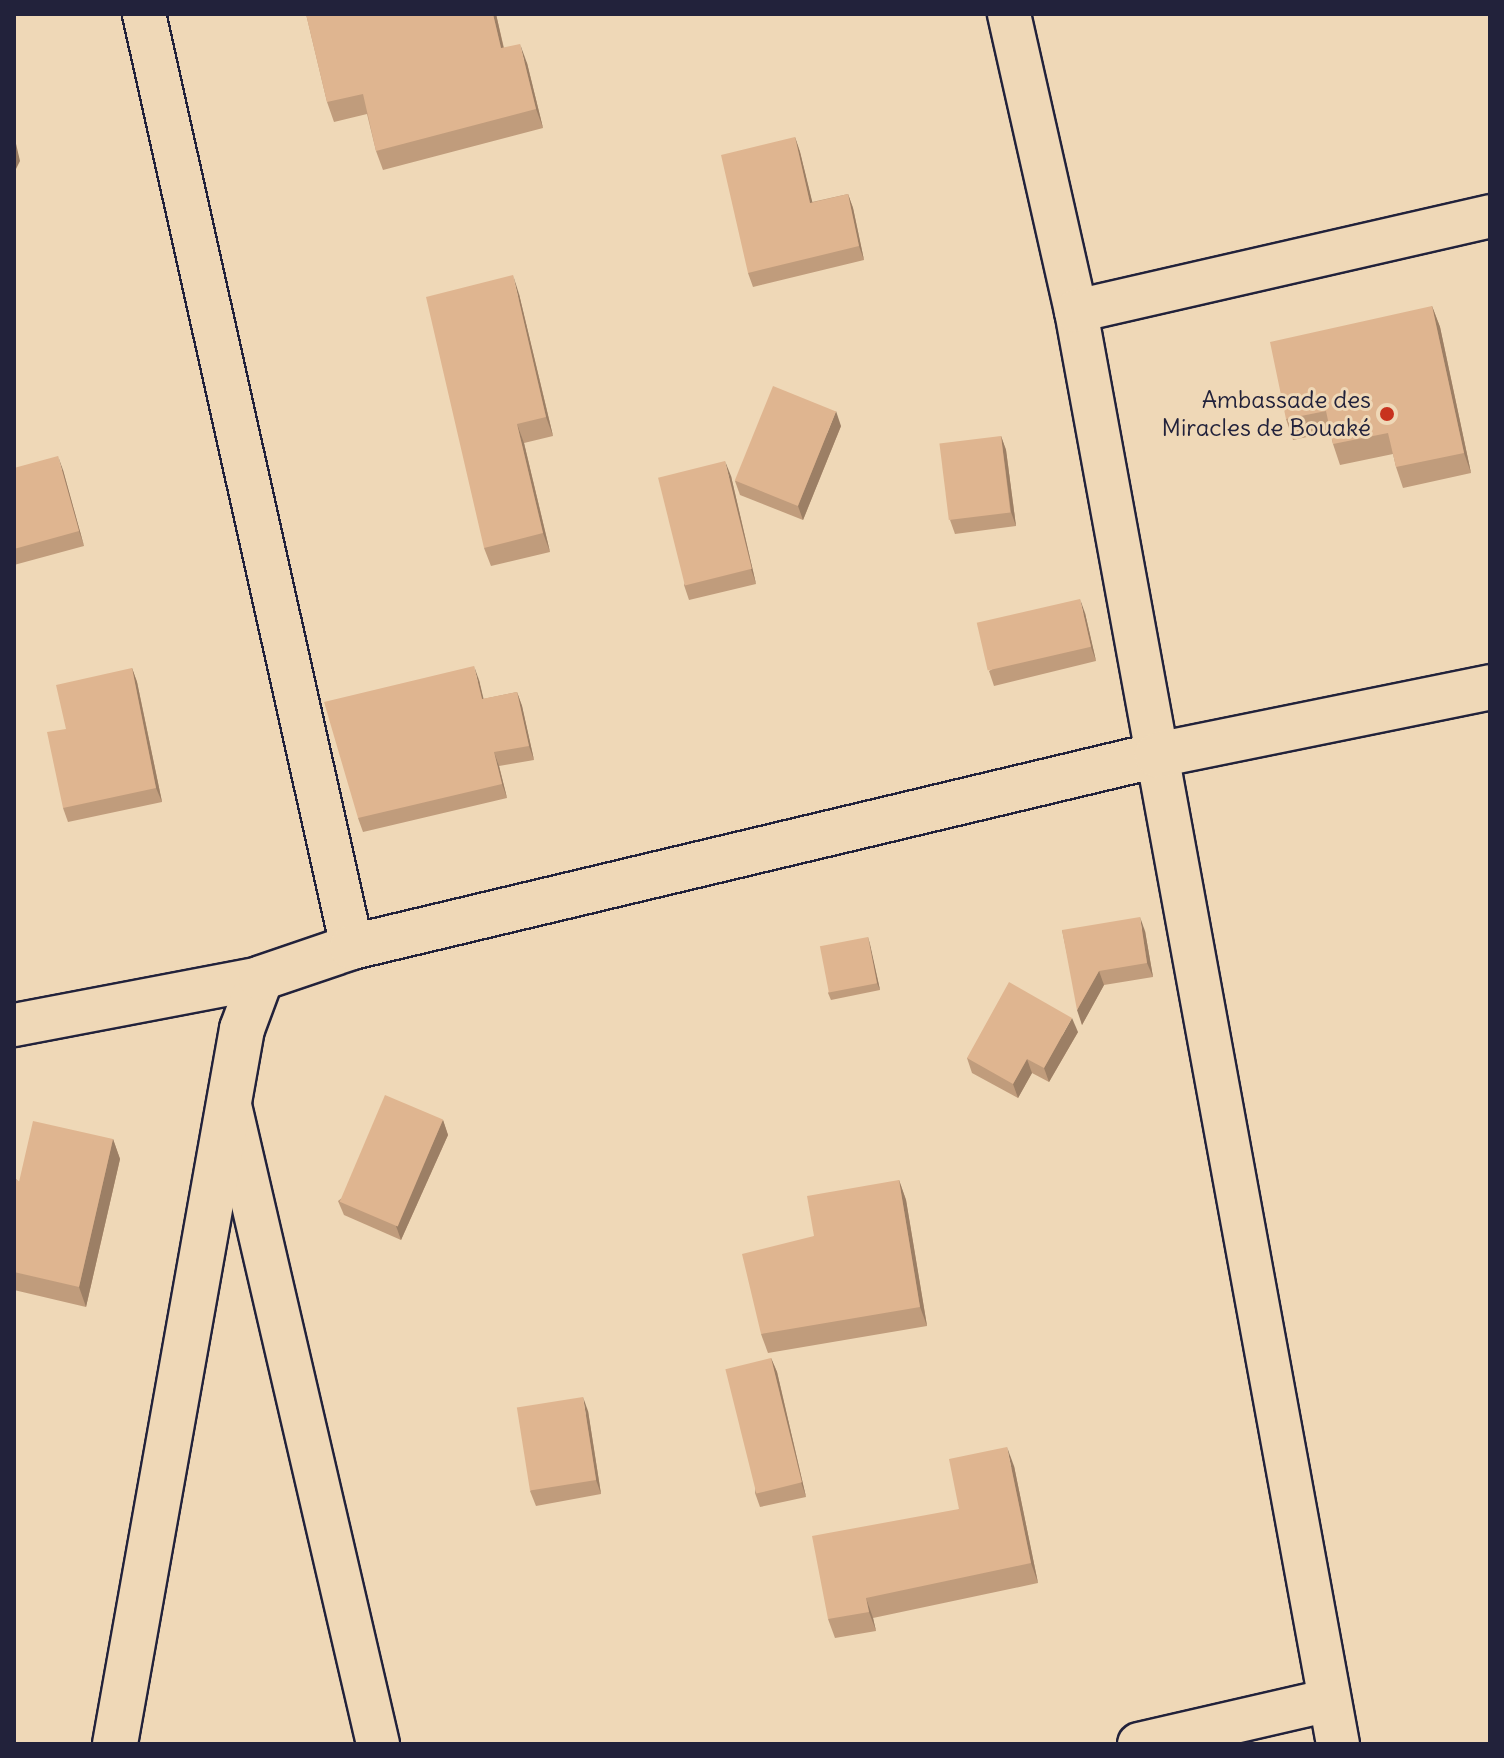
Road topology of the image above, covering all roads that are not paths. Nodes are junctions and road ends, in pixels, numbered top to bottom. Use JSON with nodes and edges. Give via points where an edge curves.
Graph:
{"nodes":[{"id":1,"x":144,"y":14,"type":"edge"},
{"id":2,"x":1009,"y":14,"type":"edge"},
{"id":3,"x":1490,"y":216,"type":"edge"},
{"id":4,"x":1076,"y":311,"type":"junction"},
{"id":5,"x":1490,"y":687,"type":"edge"},
{"id":6,"x":1157,"y":755,"type":"junction"},
{"id":7,"x":352,"y":947,"type":"junction"},
{"id":8,"x":261,"y":978,"type":"junction"},
{"id":9,"x":14,"y":1025,"type":"edge"},
{"id":10,"x":229,"y":1100,"type":"junction"},
{"id":11,"x":1329,"y":1700,"type":"junction"},
{"id":12,"x":115,"y":1744,"type":"edge"},
{"id":13,"x":378,"y":1744,"type":"edge"},
{"id":14,"x":1139,"y":1744,"type":"edge"},
{"id":15,"x":1338,"y":1744,"type":"edge"}],
"edges":[{"from":1,"to":7,"type":"street"},
{"from":2,"to":4,"type":"street"},
{"from":3,"to":4,"type":"street"},
{"from":4,"to":6,"type":"street"},
{"from":5,"to":6,"type":"street"},
{"from":6,"to":7,"type":"street"},
{"from":6,"to":11,"type":"street"},
{"from":7,"to":8,"type":"street"},
{"from":8,"to":9,"type":"street"},
{"from":8,"to":10,"type":"street"},
{"from":10,"to":12,"type":"street"},
{"from":10,"to":13,"type":"street"},
{"from":11,"to":14,"type":"street"},
{"from":11,"to":15,"type":"street"}]}
